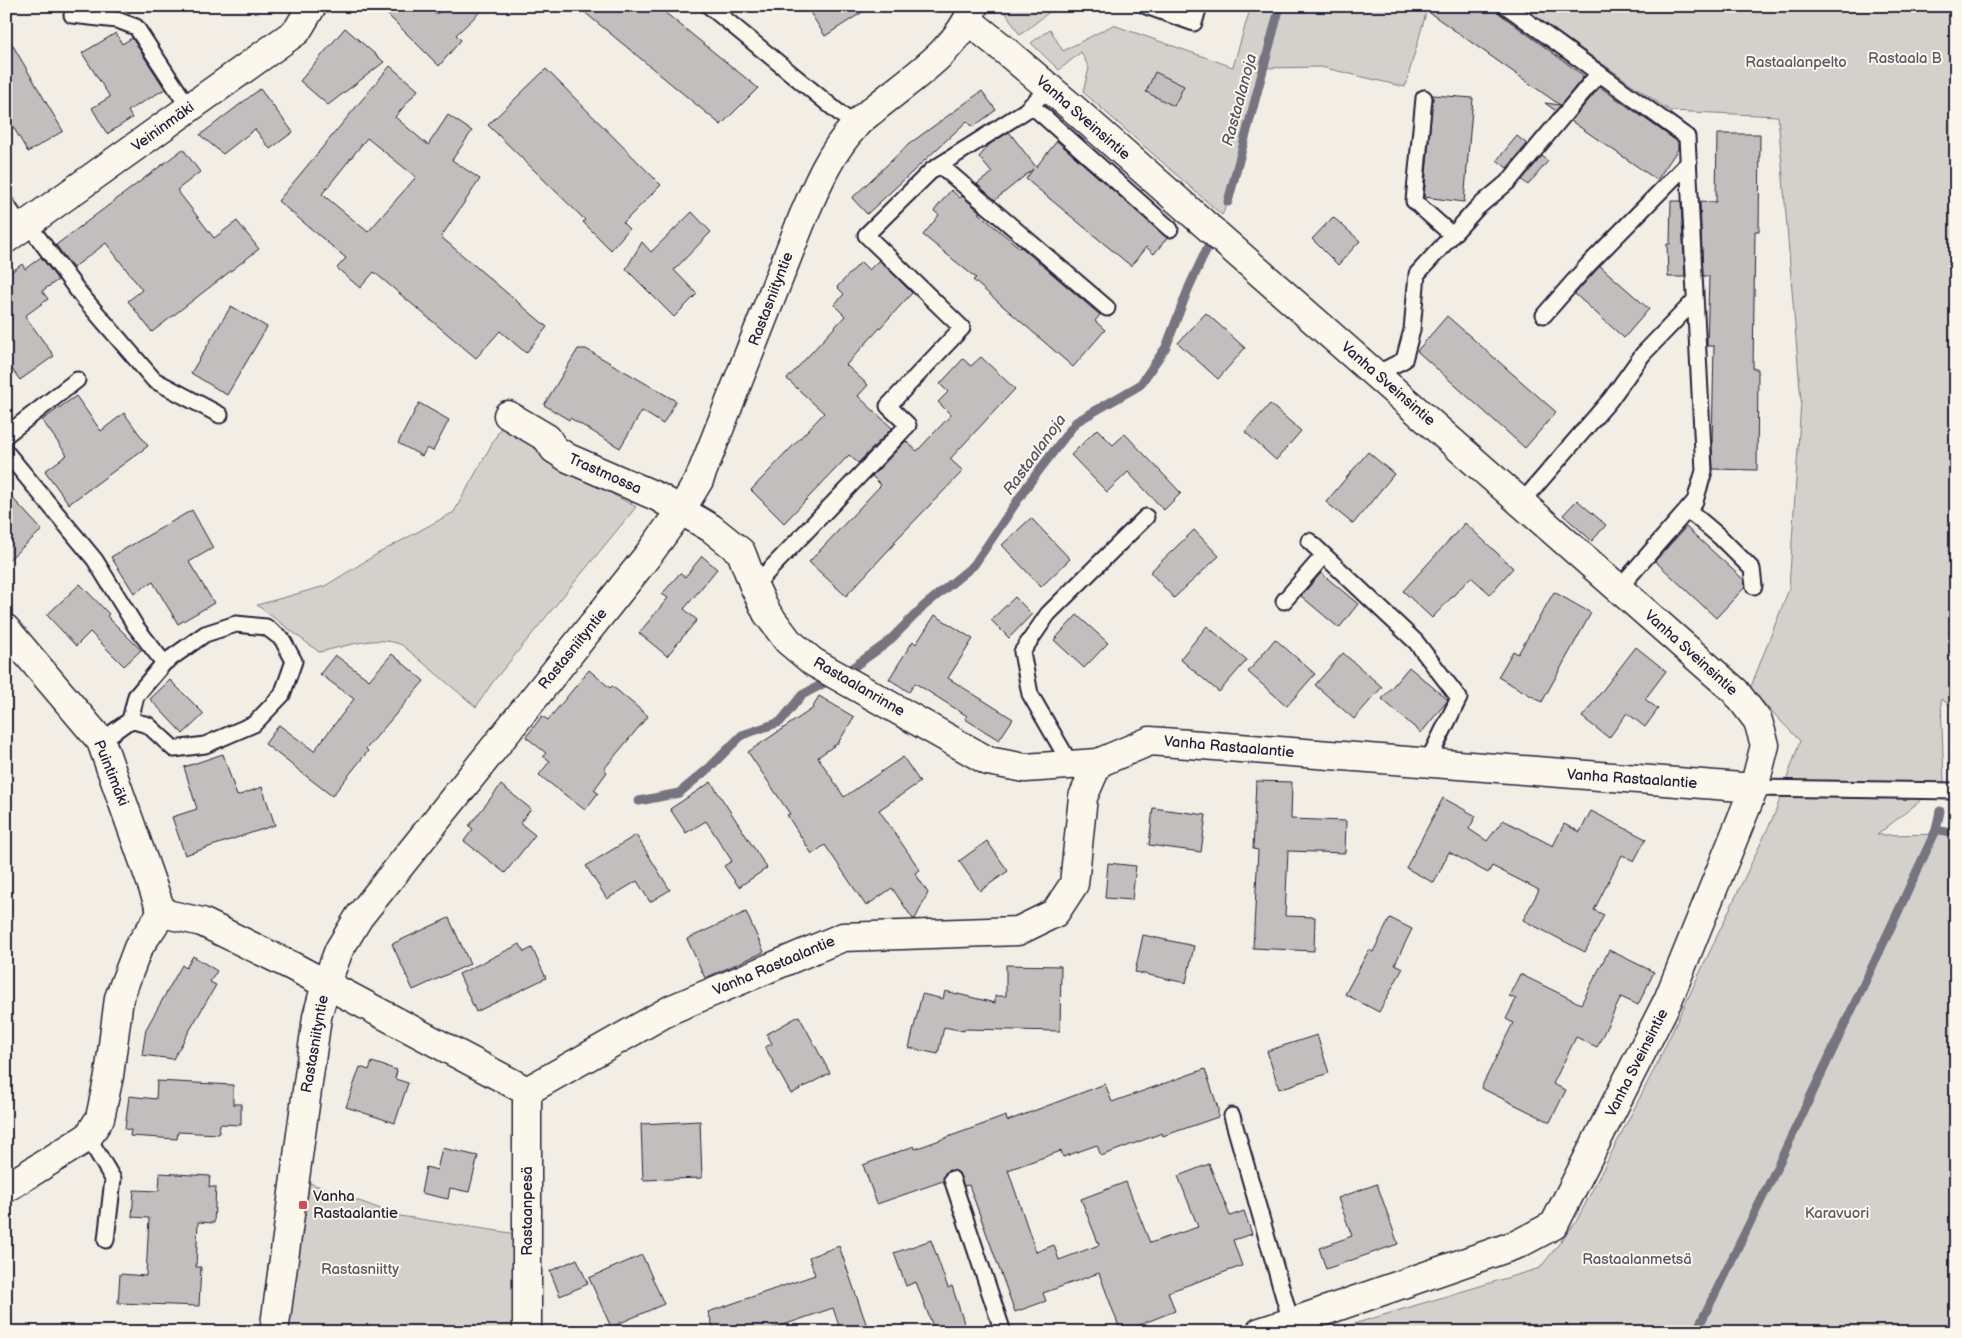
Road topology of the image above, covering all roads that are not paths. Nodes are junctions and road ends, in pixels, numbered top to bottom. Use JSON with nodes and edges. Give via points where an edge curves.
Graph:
{"nodes":[{"id":1,"x":312,"y":6,"type":"edge"},
{"id":2,"x":709,"y":6,"type":"edge"},
{"id":3,"x":1146,"y":6,"type":"edge"},
{"id":4,"x":1199,"y":6,"type":"edge"},
{"id":5,"x":1506,"y":6,"type":"edge"},
{"id":6,"x":972,"y":14,"type":"edge"},
{"id":7,"x":72,"y":15,"type":"dead end"},
{"id":8,"x":1599,"y":73,"type":"junction"},
{"id":9,"x":1040,"y":97,"type":"junction"},
{"id":10,"x":1424,"y":98,"type":"dead end"},
{"id":11,"x":189,"y":108,"type":"junction"},
{"id":12,"x":854,"y":125,"type":"junction"},
{"id":13,"x":1689,"y":162,"type":"junction"},
{"id":14,"x":940,"y":165,"type":"junction"},
{"id":15,"x":6,"y":204,"type":"edge"},
{"id":16,"x":1170,"y":229,"type":"dead end"},
{"id":17,"x":18,"y":231,"type":"edge"},
{"id":18,"x":1452,"y":235,"type":"junction"},
{"id":19,"x":1695,"y":300,"type":"junction"},
{"id":20,"x":1107,"y":308,"type":"dead end"},
{"id":21,"x":1544,"y":315,"type":"dead end"},
{"id":22,"x":1376,"y":374,"type":"junction"},
{"id":23,"x":77,"y":380,"type":"dead end"},
{"id":24,"x":220,"y":415,"type":"dead end"},
{"id":25,"x":508,"y":415,"type":"dead end"},
{"id":26,"x":6,"y":435,"type":"edge"},
{"id":27,"x":6,"y":452,"type":"edge"},
{"id":28,"x":1522,"y":502,"type":"junction"},
{"id":29,"x":681,"y":510,"type":"junction"},
{"id":30,"x":1688,"y":510,"type":"junction"},
{"id":31,"x":1146,"y":517,"type":"dead end"},
{"id":32,"x":1309,"y":541,"type":"dead end"},
{"id":33,"x":1324,"y":554,"type":"junction"},
{"id":34,"x":754,"y":586,"type":"junction"},
{"id":35,"x":1754,"y":586,"type":"dead end"},
{"id":36,"x":1619,"y":588,"type":"junction"},
{"id":37,"x":1284,"y":601,"type":"dead end"},
{"id":38,"x":6,"y":629,"type":"edge"},
{"id":39,"x":164,"y":663,"type":"junction"},
{"id":40,"x":130,"y":720,"type":"junction"},
{"id":41,"x":101,"y":741,"type":"junction"},
{"id":42,"x":1098,"y":763,"type":"junction"},
{"id":43,"x":1426,"y":763,"type":"junction"},
{"id":44,"x":1071,"y":765,"type":"junction"},
{"id":45,"x":1754,"y":788,"type":"junction"},
{"id":46,"x":1956,"y":791,"type":"edge"},
{"id":47,"x":162,"y":913,"type":"junction"},
{"id":48,"x":326,"y":984,"type":"junction"},
{"id":49,"x":527,"y":1091,"type":"junction"},
{"id":50,"x":1232,"y":1116,"type":"dead end"},
{"id":51,"x":88,"y":1137,"type":"junction"},
{"id":52,"x":952,"y":1179,"type":"dead end"},
{"id":53,"x":6,"y":1188,"type":"edge"},
{"id":54,"x":106,"y":1240,"type":"dead end"},
{"id":55,"x":1291,"y":1322,"type":"junction"},
{"id":56,"x":274,"y":1332,"type":"edge"},
{"id":57,"x":527,"y":1332,"type":"edge"},
{"id":58,"x":1002,"y":1332,"type":"edge"},
{"id":59,"x":1260,"y":1332,"type":"edge"}],
"edges":[{"from":1,"to":11,"type":"street","name":"Veininmäki","via":[[297,31]]},
{"from":2,"to":12,"type":"lane"},
{"from":3,"to":4,"type":"lane","via":[[1194,23]]},
{"from":5,"to":8,"type":"lane"},
{"from":6,"to":9,"type":"street","name":"Vanha Sveinsintie"},
{"from":6,"to":12,"type":"street","name":"Rastasniityntie","via":[[959,35],[930,64]]},
{"from":7,"to":11,"type":"lane","via":[[117,20],[136,27]]},
{"from":8,"to":13,"type":"lane","via":[[1687,137]]},
{"from":8,"to":18,"type":"lane","via":[[1509,180]]},
{"from":9,"to":14,"type":"lane","via":[[1025,111]]},
{"from":9,"to":16,"type":"lane"},
{"from":9,"to":22,"type":"street","name":"Vanha Sveinsintie"},
{"from":10,"to":18,"type":"lane","via":[[1414,201]]},
{"from":11,"to":17,"type":"street","name":"Veininmäki"},
{"from":12,"to":29,"type":"street","name":"Rastasniityntie","via":[[821,176],[699,480]]},
{"from":13,"to":19,"type":"lane"},
{"from":13,"to":21,"type":"lane","via":[[1588,264]]},
{"from":14,"to":20,"type":"lane"},
{"from":14,"to":34,"type":"lane","via":[[866,236],[962,328],[888,406],[908,425]]},
{"from":15,"to":17,"type":"lane"},
{"from":17,"to":24,"type":"lane","via":[[81,295],[154,380]]},
{"from":18,"to":22,"type":"lane","via":[[1417,274],[1412,330],[1404,360]]},
{"from":19,"to":28,"type":"lane","via":[[1643,354],[1610,400]]},
{"from":19,"to":30,"type":"lane","via":[[1704,471],[1695,501]]},
{"from":22,"to":28,"type":"street","name":"Vanha Sveinsintie"},
{"from":23,"to":26,"type":"lane"},
{"from":25,"to":29,"type":"street","name":"Trastmossa","via":[[547,438],[554,449],[568,458]]},
{"from":27,"to":39,"type":"lane","via":[[95,560],[136,627]]},
{"from":28,"to":36,"type":"street","name":"Vanha Sveinsintie"},
{"from":29,"to":34,"type":"street","name":"Rastaalanrinne","via":[[741,552]]},
{"from":29,"to":48,"type":"street","name":"Rastasniityntie","via":[[359,917],[338,950]]},
{"from":30,"to":35,"type":"lane","via":[[1752,569]]},
{"from":30,"to":36,"type":"lane"},
{"from":31,"to":44,"type":"lane","via":[[1048,614],[1022,652],[1030,694]]},
{"from":32,"to":33,"type":"lane"},
{"from":33,"to":37,"type":"lane"},
{"from":33,"to":43,"type":"lane","via":[[1416,642],[1459,698]]},
{"from":34,"to":44,"type":"street","name":"Rastaalanrinne","via":[[767,613],[788,641],[813,662],[988,760],[1025,768]]},
{"from":36,"to":45,"type":"street","name":"Vanha Sveinsintie","via":[[1735,691],[1758,721],[1765,745]]},
{"from":38,"to":41,"type":"street","name":"Puintimäki"},
{"from":39,"to":40,"type":"lane","via":[[136,696]]},
{"from":39,"to":40,"type":"lane","via":[[205,634],[236,624],[266,627],[282,639],[294,661],[282,695],[254,724],[205,745],[174,749],[148,725]]},
{"from":40,"to":41,"type":"lane"},
{"from":41,"to":47,"type":"street","name":"Puintimäki"},
{"from":42,"to":43,"type":"street","name":"Vanha Rastaalantie","via":[[1150,741]]},
{"from":42,"to":44,"type":"street","name":"Rastaalanrinne"},
{"from":42,"to":49,"type":"street","name":"Vanha Rastaalantie","via":[[1083,797],[1074,884],[1055,913],[1018,931],[843,937],[672,1009]]},
{"from":43,"to":45,"type":"street","name":"Vanha Rastaalantie"},
{"from":45,"to":46,"type":"lane"},
{"from":45,"to":55,"type":"street","name":"Vanha Sveinsintie","via":[[1668,1000],[1554,1225],[1518,1244]]},
{"from":47,"to":48,"type":"street","via":[[202,922]]},
{"from":47,"to":51,"type":"street","via":[[138,948],[120,998],[100,1118]]},
{"from":48,"to":49,"type":"street"},
{"from":48,"to":56,"type":"street","name":"Rastasniityntie","via":[[317,1017]]},
{"from":49,"to":57,"type":"street","name":"Rastaanpesä"},
{"from":50,"to":55,"type":"lane"},
{"from":51,"to":53,"type":"street"},
{"from":51,"to":54,"type":"lane","via":[[113,1179]]},
{"from":52,"to":58,"type":"lane"},
{"from":55,"to":59,"type":"street","name":"Vanha Sveinsintie"}]}
